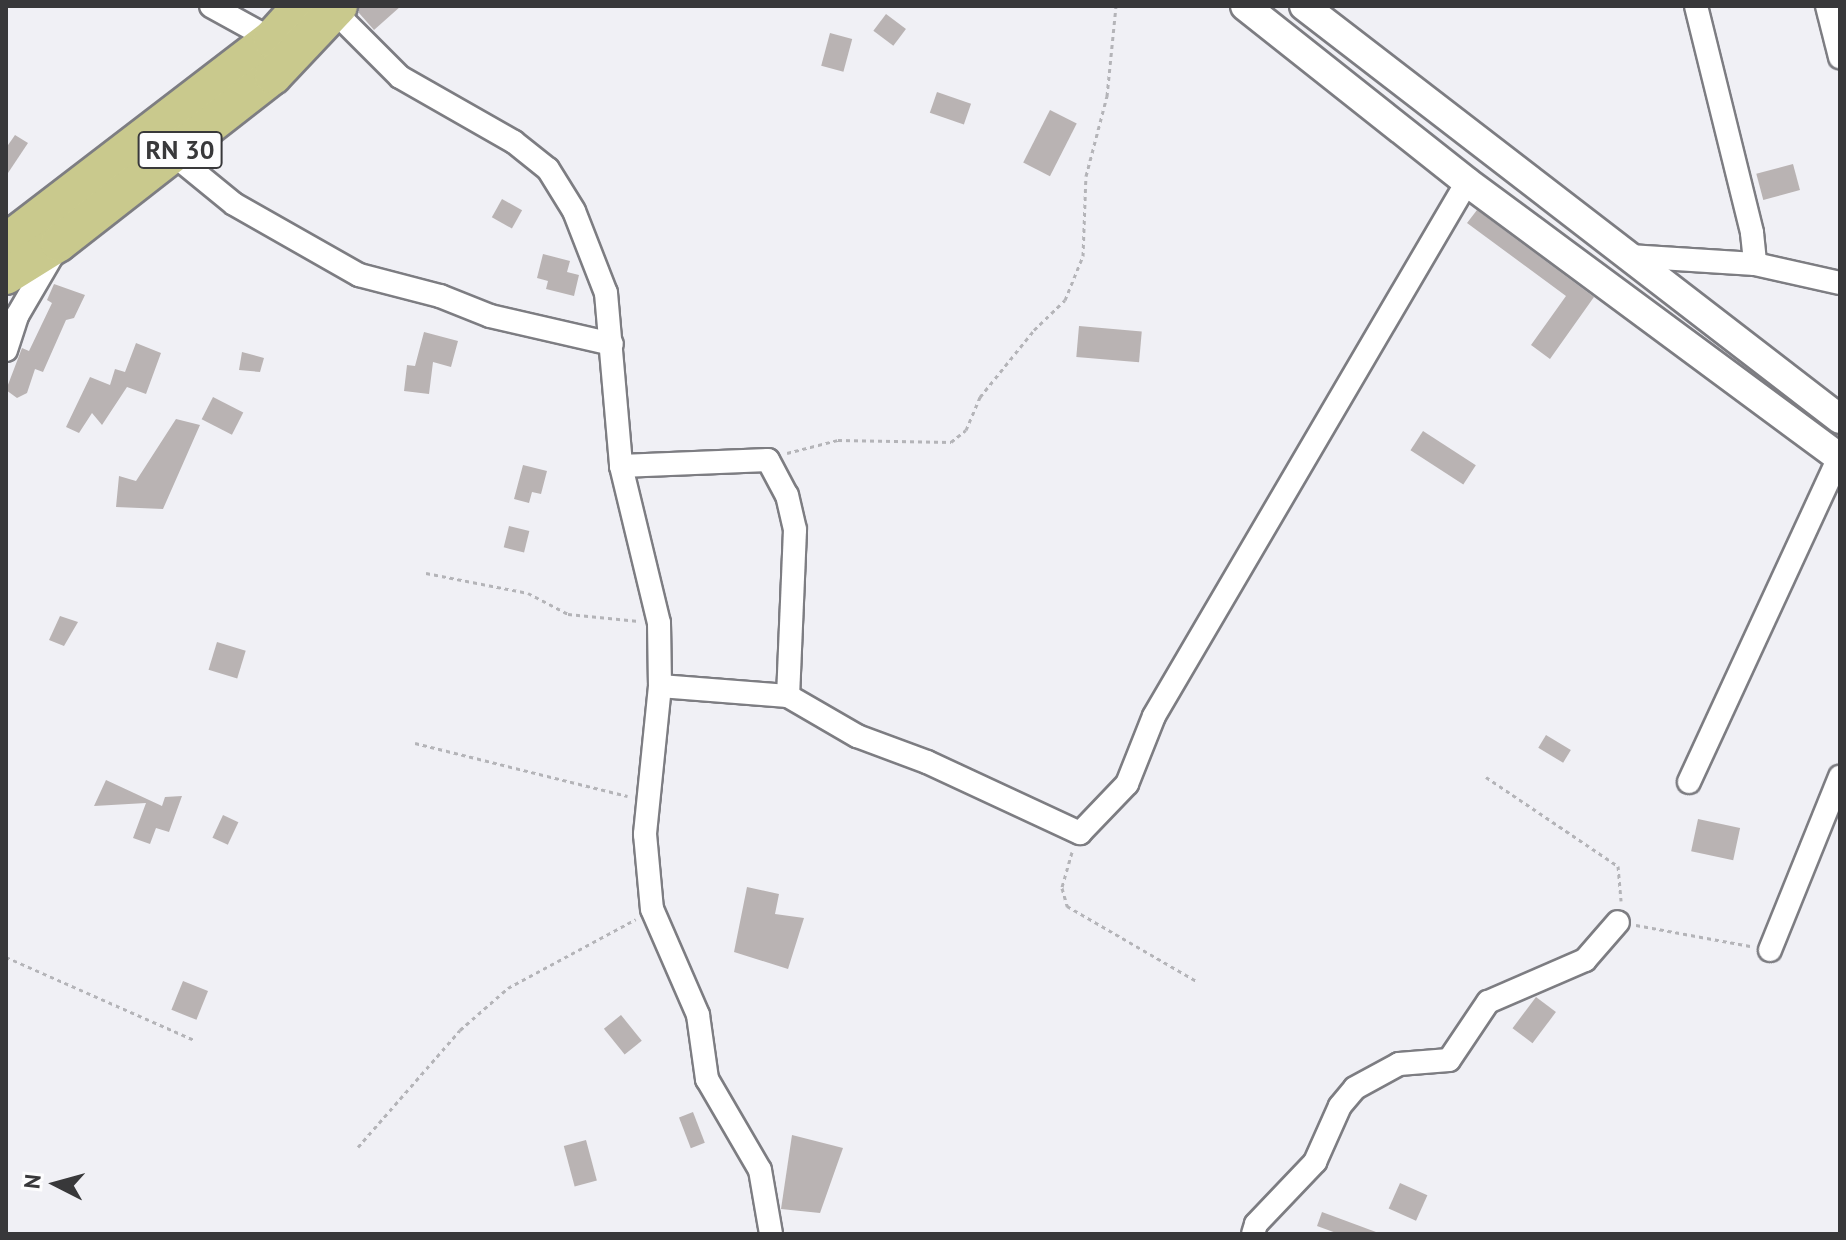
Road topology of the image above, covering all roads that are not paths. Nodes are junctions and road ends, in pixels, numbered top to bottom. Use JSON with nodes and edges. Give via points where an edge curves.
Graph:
{"nodes":[{"id":1,"x":211,"y":6,"type":"edge"},
{"id":2,"x":1245,"y":6,"type":"edge"},
{"id":3,"x":1304,"y":6,"type":"edge"},
{"id":4,"x":1696,"y":6,"type":"edge"},
{"id":5,"x":1827,"y":6,"type":"edge"},
{"id":6,"x":325,"y":8,"type":"edge"},
{"id":7,"x":271,"y":39,"type":"junction"},
{"id":8,"x":1840,"y":57,"type":"edge"},
{"id":9,"x":174,"y":155,"type":"junction"},
{"id":10,"x":1467,"y":182,"type":"junction"},
{"id":11,"x":6,"y":242,"type":"edge"},
{"id":12,"x":59,"y":243,"type":"junction"},
{"id":13,"x":1629,"y":256,"type":"junction"},
{"id":14,"x":1755,"y":264,"type":"junction"},
{"id":15,"x":6,"y":276,"type":"edge"},
{"id":16,"x":1840,"y":283,"type":"edge"},
{"id":17,"x":612,"y":344,"type":"junction"},
{"id":18,"x":6,"y":350,"type":"edge"},
{"id":19,"x":1840,"y":419,"type":"edge"},
{"id":20,"x":1839,"y":457,"type":"edge"},
{"id":21,"x":621,"y":466,"type":"junction"},
{"id":22,"x":660,"y":686,"type":"junction"},
{"id":23,"x":788,"y":696,"type":"junction"},
{"id":24,"x":1840,"y":777,"type":"edge"},
{"id":25,"x":1689,"y":782,"type":"dead end"},
{"id":26,"x":1618,"y":922,"type":"road end"},
{"id":27,"x":1770,"y":950,"type":"road end"},
{"id":28,"x":771,"y":1234,"type":"edge"},
{"id":29,"x":1253,"y":1234,"type":"edge"}],
"edges":[{"from":1,"to":7,"type":"street"},
{"from":2,"to":10,"type":"street"},
{"from":3,"to":13,"type":"street"},
{"from":4,"to":14,"type":"street"},
{"from":5,"to":8,"type":"street"},
{"from":6,"to":7,"type":"main road","number":"RN 30"},
{"from":6,"to":9,"type":"main road","number":"RN 30","via":[[273,76]]},
{"from":6,"to":17,"type":"street","via":[[400,77],[514,142],[548,169],[574,211],[606,293]]},
{"from":7,"to":11,"type":"main road","number":"RN 30"},
{"from":9,"to":12,"type":"main road","number":"RN 30"},
{"from":9,"to":17,"type":"street","via":[[234,204],[359,275],[440,296],[490,316]]},
{"from":10,"to":20,"type":"street"},
{"from":10,"to":23,"type":"street","via":[[1154,716],[1127,784],[1080,833],[927,762],[857,736]]},
{"from":12,"to":15,"type":"main road","number":"RN 30"},
{"from":12,"to":18,"type":"street","via":[[17,316]]},
{"from":13,"to":14,"type":"street"},
{"from":13,"to":19,"type":"street"},
{"from":14,"to":16,"type":"street"},
{"from":17,"to":21,"type":"street"},
{"from":20,"to":25,"type":"street"},
{"from":21,"to":22,"type":"street","via":[[659,623]]},
{"from":21,"to":23,"type":"street","via":[[768,460],[787,495],[795,530]]},
{"from":22,"to":23,"type":"street"},
{"from":22,"to":28,"type":"street","via":[[647,798],[646,873],[652,909],[698,1015],[707,1079],[760,1170]]},
{"from":24,"to":27,"type":"street"},
{"from":26,"to":29,"type":"street","via":[[1585,960],[1488,1002],[1449,1060],[1399,1064],[1355,1088],[1340,1106],[1315,1162],[1256,1224]]}]}
